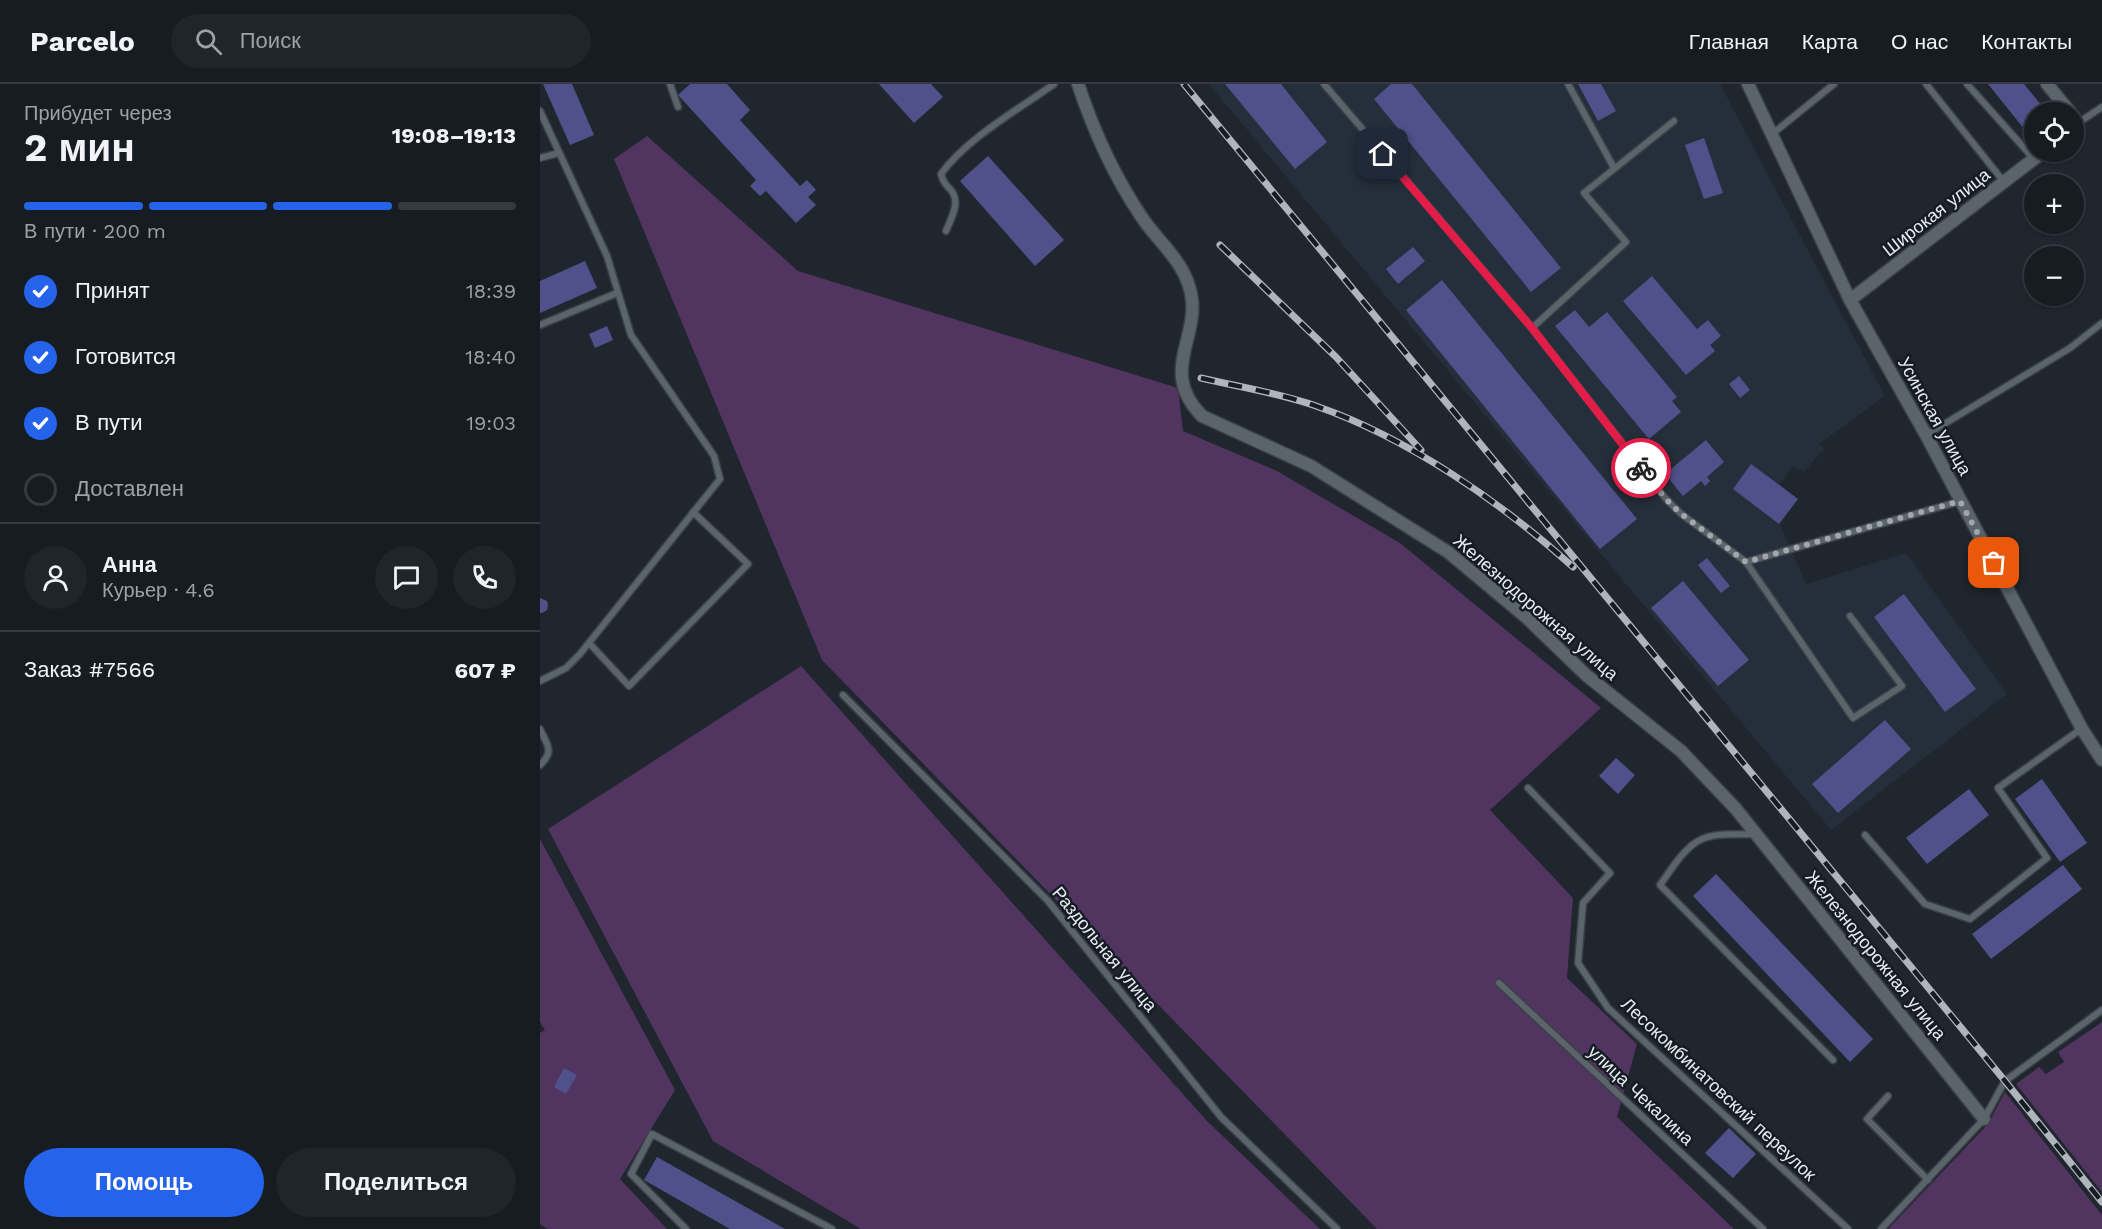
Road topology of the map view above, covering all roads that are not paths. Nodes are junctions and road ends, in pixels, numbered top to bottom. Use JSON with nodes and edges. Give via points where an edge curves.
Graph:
{"nodes":[{"id":1,"x":670,"y":84,"type":"edge"},
{"id":2,"x":1054,"y":84,"type":"edge"},
{"id":3,"x":1078,"y":84,"type":"edge"},
{"id":4,"x":1324,"y":84,"type":"edge"},
{"id":5,"x":1568,"y":84,"type":"edge"},
{"id":6,"x":1748,"y":84,"type":"edge"},
{"id":7,"x":1834,"y":84,"type":"edge"},
{"id":8,"x":1926,"y":84,"type":"edge"},
{"id":9,"x":1967,"y":84,"type":"edge"},
{"id":10,"x":2047,"y":84,"type":"edge"},
{"id":11,"x":2062,"y":102,"type":"edge"},
{"id":12,"x":678,"y":107,"type":"dead end"},
{"id":13,"x":2102,"y":107,"type":"edge"},
{"id":14,"x":540,"y":111,"type":"edge"},
{"id":15,"x":2084,"y":117,"type":"edge"},
{"id":16,"x":1674,"y":120,"type":"dead end"},
{"id":17,"x":1771,"y":135,"type":"junction"},
{"id":18,"x":2024,"y":141,"type":"edge"},
{"id":19,"x":559,"y":153,"type":"junction"},
{"id":20,"x":540,"y":158,"type":"edge"},
{"id":21,"x":2029,"y":162,"type":"edge"},
{"id":22,"x":1614,"y":168,"type":"junction"},
{"id":23,"x":2004,"y":182,"type":"junction"},
{"id":24,"x":946,"y":231,"type":"dead end"},
{"id":25,"x":617,"y":293,"type":"junction"},
{"id":26,"x":1850,"y":300,"type":"junction"},
{"id":27,"x":2102,"y":323,"type":"edge"},
{"id":28,"x":540,"y":325,"type":"edge"},
{"id":29,"x":1532,"y":328,"type":"junction"},
{"id":30,"x":1926,"y":435,"type":"junction"},
{"id":31,"x":1960,"y":501,"type":"junction"},
{"id":32,"x":693,"y":512,"type":"junction"},
{"id":33,"x":1746,"y":562,"type":"junction"},
{"id":34,"x":1850,"y":616,"type":"dead end"},
{"id":35,"x":590,"y":644,"type":"junction"},
{"id":36,"x":540,"y":681,"type":"edge"},
{"id":37,"x":843,"y":695,"type":"dead end"},
{"id":38,"x":540,"y":729,"type":"edge"},
{"id":39,"x":2082,"y":729,"type":"junction"},
{"id":40,"x":2102,"y":760,"type":"edge"},
{"id":41,"x":540,"y":765,"type":"edge"},
{"id":42,"x":1528,"y":788,"type":"dead end"},
{"id":43,"x":1755,"y":834,"type":"junction"},
{"id":44,"x":1865,"y":835,"type":"dead end"},
{"id":45,"x":1499,"y":983,"type":"dead end"},
{"id":46,"x":2102,"y":1010,"type":"edge"},
{"id":47,"x":1833,"y":1060,"type":"dead end"},
{"id":48,"x":1888,"y":1096,"type":"dead end"},
{"id":49,"x":1984,"y":1119,"type":"junction"},
{"id":50,"x":1928,"y":1180,"type":"junction"},
{"id":51,"x":686,"y":1229,"type":"edge"},
{"id":52,"x":832,"y":1229,"type":"edge"},
{"id":53,"x":1337,"y":1229,"type":"edge"},
{"id":54,"x":1763,"y":1229,"type":"edge"},
{"id":55,"x":1848,"y":1229,"type":"edge"},
{"id":56,"x":1881,"y":1229,"type":"edge"}],
"edges":[{"from":1,"to":12,"type":"lane"},
{"from":2,"to":24,"type":"lane","via":[[967,147],[941,174],[956,204]]},
{"from":3,"to":43,"type":"street","name":"Железнодорожная улица","via":[[1135,208],[1188,282],[1192,313],[1181,373],[1183,389],[1191,404],[1202,416],[1311,466],[1448,552],[1527,618],[1586,675],[1681,751]]},
{"from":4,"to":29,"type":"lane"},
{"from":5,"to":22,"type":"lane"},
{"from":6,"to":17,"type":"street","name":"Усинская улица"},
{"from":7,"to":17,"type":"lane"},
{"from":8,"to":23,"type":"lane"},
{"from":9,"to":18,"type":"lane"},
{"from":10,"to":11,"type":"street"},
{"from":13,"to":15,"type":"lane"},
{"from":14,"to":19,"type":"lane"},
{"from":16,"to":22,"type":"lane"},
{"from":17,"to":26,"type":"street","name":"Усинская улица"},
{"from":19,"to":20,"type":"lane"},
{"from":19,"to":25,"type":"lane","via":[[607,256]]},
{"from":21,"to":23,"type":"street","name":"Широкая улица"},
{"from":22,"to":29,"type":"lane","via":[[1584,194],[1626,242]]},
{"from":23,"to":26,"type":"street","name":"Широкая улица"},
{"from":25,"to":28,"type":"lane"},
{"from":25,"to":32,"type":"lane","via":[[631,334],[714,456],[720,479]]},
{"from":26,"to":30,"type":"street","name":"Усинская улица"},
{"from":27,"to":30,"type":"lane","via":[[2070,348]]},
{"from":29,"to":33,"type":"lane","via":[[1666,499]]},
{"from":30,"to":31,"type":"street","name":"Усинская улица"},
{"from":31,"to":33,"type":"lane"},
{"from":31,"to":39,"type":"street","name":"Усинская улица"},
{"from":32,"to":35,"type":"lane"},
{"from":32,"to":35,"type":"lane","via":[[748,564],[629,686]]},
{"from":33,"to":34,"type":"lane","via":[[1853,718],[1902,686]]},
{"from":35,"to":36,"type":"lane","via":[[566,668]]},
{"from":37,"to":53,"type":"lane","name":"Раздольная улица","via":[[1048,901],[1221,1117]]},
{"from":38,"to":41,"type":"lane","via":[[549,746],[547,759]]},
{"from":39,"to":40,"type":"street","name":"Усинская улица"},
{"from":39,"to":44,"type":"lane","via":[[1998,788],[2047,858],[1970,918],[1925,904]]},
{"from":42,"to":55,"type":"lane","name":"Лесокомбинатовский переулок","via":[[1610,873],[1583,903],[1578,963],[1608,1008]]},
{"from":43,"to":47,"type":"lane","via":[[1700,840],[1660,885]]},
{"from":43,"to":49,"type":"street","name":"Железнодорожная улица"},
{"from":45,"to":54,"type":"lane","name":"улица Чекалина"},
{"from":46,"to":49,"type":"lane","via":[[2005,1081]]},
{"from":48,"to":50,"type":"lane","via":[[1867,1119]]},
{"from":49,"to":50,"type":"lane"},
{"from":50,"to":56,"type":"lane"},
{"from":51,"to":52,"type":"lane","via":[[631,1174],[652,1134]]}]}
